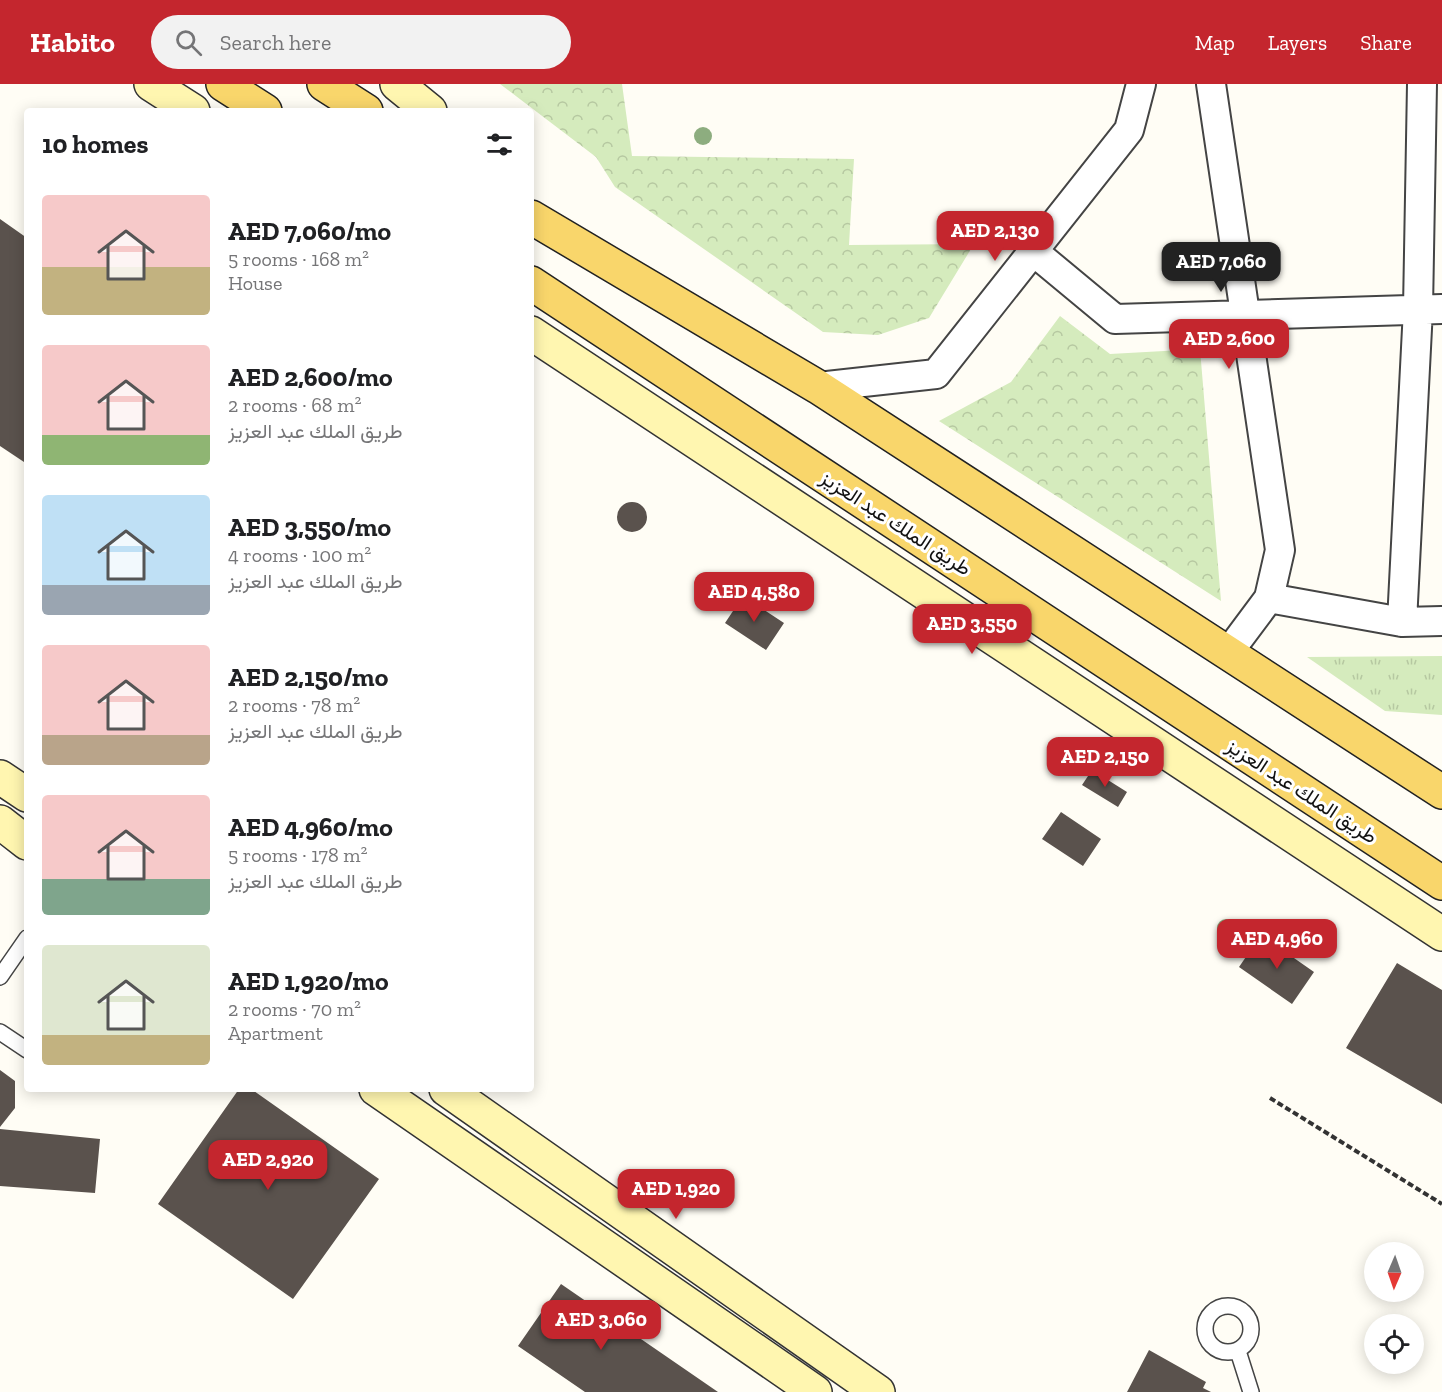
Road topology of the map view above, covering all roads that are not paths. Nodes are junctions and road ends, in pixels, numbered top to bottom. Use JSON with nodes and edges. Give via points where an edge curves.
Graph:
{"nodes":[{"id":1,"x":152,"y":84,"type":"edge"},
{"id":2,"x":223,"y":84,"type":"edge"},
{"id":3,"x":324,"y":84,"type":"edge"},
{"id":4,"x":397,"y":84,"type":"edge"},
{"id":5,"x":1141,"y":84,"type":"edge"},
{"id":6,"x":1211,"y":84,"type":"edge"},
{"id":7,"x":1422,"y":84,"type":"edge"},
{"id":8,"x":188,"y":108,"type":"edge"},
{"id":9,"x":260,"y":108,"type":"edge"},
{"id":10,"x":361,"y":108,"type":"edge"},
{"id":11,"x":426,"y":108,"type":"edge"},
{"id":12,"x":534,"y":211,"type":"edge"},
{"id":13,"x":534,"y":219,"type":"edge"},
{"id":14,"x":559,"y":235,"type":"junction"},
{"id":15,"x":1033,"y":252,"type":"junction"},
{"id":16,"x":534,"y":285,"type":"edge"},
{"id":17,"x":1430,"y":309,"type":"edge"},
{"id":18,"x":1244,"y":315,"type":"junction"},
{"id":19,"x":534,"y":335,"type":"edge"},
{"id":20,"x":818,"y":387,"type":"junction"},
{"id":21,"x":1269,"y":598,"type":"junction"},
{"id":22,"x":1442,"y":621,"type":"edge"},
{"id":23,"x":1402,"y":622,"type":"junction"},
{"id":24,"x":1228,"y":653,"type":"junction"},
{"id":25,"x":0,"y":777,"type":"edge"},
{"id":26,"x":1442,"y":792,"type":"edge"},
{"id":27,"x":24,"y":793,"type":"edge"},
{"id":28,"x":0,"y":822,"type":"edge"},
{"id":29,"x":24,"y":841,"type":"edge"},
{"id":30,"x":1442,"y":883,"type":"edge"},
{"id":31,"x":1442,"y":934,"type":"edge"},
{"id":32,"x":24,"y":942,"type":"edge"},
{"id":33,"x":0,"y":977,"type":"edge"},
{"id":34,"x":0,"y":1032,"type":"edge"},
{"id":35,"x":24,"y":1048,"type":"edge"},
{"id":36,"x":380,"y":1092,"type":"edge"},
{"id":37,"x":450,"y":1092,"type":"edge"},
{"id":38,"x":1238,"y":1351,"type":"dead end"},
{"id":39,"x":812,"y":1391,"type":"edge"},
{"id":40,"x":878,"y":1392,"type":"edge"},
{"id":41,"x":1251,"y":1392,"type":"edge"}],
"edges":[{"from":1,"to":8,"type":"street"},
{"from":2,"to":9,"type":"main road"},
{"from":3,"to":10,"type":"main road"},
{"from":4,"to":11,"type":"street"},
{"from":5,"to":15,"type":"street","via":[[1129,130]]},
{"from":6,"to":18,"type":"street"},
{"from":7,"to":17,"type":"street"},
{"from":12,"to":14,"type":"street"},
{"from":13,"to":14,"type":"main road"},
{"from":14,"to":20,"type":"main road"},
{"from":15,"to":18,"type":"street","via":[[1115,319]]},
{"from":15,"to":20,"type":"street","via":[[936,374]]},
{"from":16,"to":30,"type":"main road","name":"طريق الملك عبد العزيز"},
{"from":17,"to":18,"type":"street"},
{"from":17,"to":23,"type":"street"},
{"from":18,"to":21,"type":"street","via":[[1280,550]]},
{"from":19,"to":31,"type":"street"},
{"from":20,"to":24,"type":"main road"},
{"from":21,"to":23,"type":"street"},
{"from":21,"to":24,"type":"street"},
{"from":22,"to":23,"type":"street"},
{"from":24,"to":26,"type":"main road"},
{"from":25,"to":27,"type":"street"},
{"from":28,"to":29,"type":"street"},
{"from":32,"to":33,"type":"lane"},
{"from":34,"to":35,"type":"lane"},
{"from":36,"to":39,"type":"street"},
{"from":37,"to":40,"type":"street"},
{"from":38,"to":41,"type":"lane"}]}
